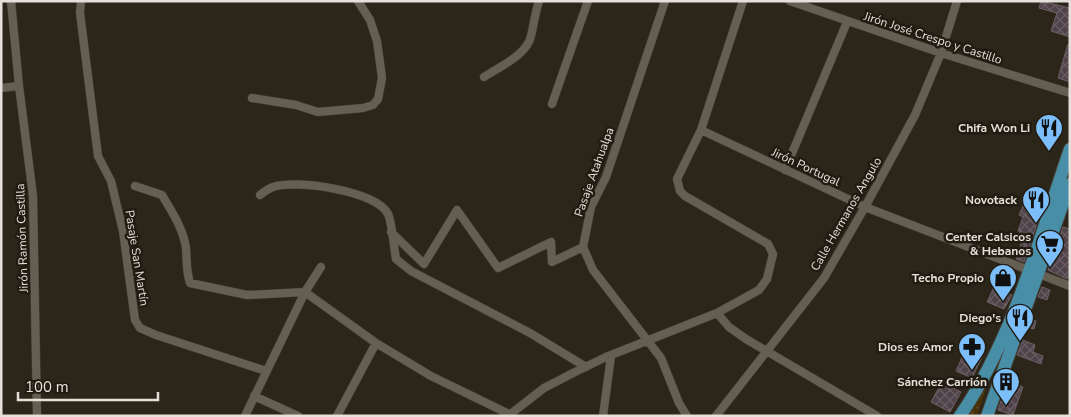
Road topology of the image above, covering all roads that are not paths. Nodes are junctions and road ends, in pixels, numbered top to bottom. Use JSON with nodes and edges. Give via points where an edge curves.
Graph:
{"nodes":[{"id":1,"x":11,"y":1,"type":"edge"},
{"id":2,"x":81,"y":1,"type":"edge"},
{"id":3,"x":358,"y":1,"type":"edge"},
{"id":4,"x":539,"y":1,"type":"edge"},
{"id":5,"x":588,"y":1,"type":"edge"},
{"id":6,"x":665,"y":1,"type":"edge"},
{"id":7,"x":743,"y":1,"type":"edge"},
{"id":8,"x":790,"y":1,"type":"edge"},
{"id":9,"x":957,"y":1,"type":"edge"},
{"id":10,"x":847,"y":22,"type":"junction"},
{"id":11,"x":941,"y":54,"type":"junction"},
{"id":12,"x":484,"y":77,"type":"dead end"},
{"id":13,"x":18,"y":86,"type":"junction"},
{"id":14,"x":1,"y":88,"type":"edge"},
{"id":15,"x":1070,"y":94,"type":"edge"},
{"id":16,"x":252,"y":98,"type":"dead end"},
{"id":17,"x":552,"y":104,"type":"dead end"},
{"id":18,"x":701,"y":130,"type":"junction"},
{"id":19,"x":1070,"y":149,"type":"edge"},
{"id":20,"x":785,"y":170,"type":"junction"},
{"id":21,"x":1070,"y":184,"type":"edge"},
{"id":22,"x":135,"y":186,"type":"dead end"},
{"id":23,"x":260,"y":194,"type":"dead end"},
{"id":24,"x":865,"y":207,"type":"junction"},
{"id":25,"x":391,"y":232,"type":"junction"},
{"id":26,"x":583,"y":247,"type":"junction"},
{"id":27,"x":321,"y":267,"type":"dead end"},
{"id":28,"x":1032,"y":273,"type":"junction"},
{"id":29,"x":1070,"y":286,"type":"edge"},
{"id":30,"x":305,"y":292,"type":"junction"},
{"id":31,"x":717,"y":313,"type":"junction"},
{"id":32,"x":649,"y":342,"type":"junction"},
{"id":33,"x":376,"y":343,"type":"junction"},
{"id":34,"x":766,"y":352,"type":"junction"},
{"id":35,"x":611,"y":356,"type":"junction"},
{"id":36,"x":586,"y":367,"type":"junction"},
{"id":37,"x":266,"y":371,"type":"junction"},
{"id":38,"x":254,"y":396,"type":"junction"},
{"id":39,"x":508,"y":415,"type":"edge"},
{"id":40,"x":37,"y":416,"type":"edge"},
{"id":41,"x":245,"y":416,"type":"edge"},
{"id":42,"x":298,"y":416,"type":"edge"},
{"id":43,"x":337,"y":416,"type":"edge"},
{"id":44,"x":603,"y":416,"type":"edge"},
{"id":45,"x":688,"y":416,"type":"edge"},
{"id":46,"x":716,"y":416,"type":"edge"},
{"id":47,"x":877,"y":416,"type":"edge"},
{"id":48,"x":960,"y":416,"type":"edge"},
{"id":49,"x":986,"y":416,"type":"edge"}],
"edges":[{"from":1,"to":13,"type":"street","name":"Jirón Ramón Castilla"},
{"from":2,"to":37,"type":"street","name":"Pasaje San Martín","via":[[98,156],[111,181],[123,231],[135,320],[140,328],[156,335]]},
{"from":3,"to":16,"type":"street","via":[[377,40],[382,78],[378,99],[373,105],[318,112]]},
{"from":4,"to":12,"type":"street","via":[[531,38],[522,52]]},
{"from":5,"to":17,"type":"street"},
{"from":6,"to":26,"type":"street","name":"Pasaje Atahualpa","via":[[606,177],[592,207]]},
{"from":7,"to":18,"type":"street"},
{"from":8,"to":10,"type":"street","name":"Jirón José Crespo y Castillo"},
{"from":9,"to":11,"type":"street","name":"Calle Hermanos Angulo"},
{"from":10,"to":11,"type":"street","name":"Jirón José Crespo y Castillo"},
{"from":10,"to":20,"type":"street"},
{"from":11,"to":15,"type":"street","name":"Jirón José Crespo y Castillo"},
{"from":11,"to":24,"type":"street","name":"Calle Hermanos Angulo","via":[[915,115]]},
{"from":13,"to":14,"type":"street"},
{"from":13,"to":40,"type":"street","name":"Jirón Ramón Castilla","via":[[34,196]]},
{"from":18,"to":20,"type":"street","name":"Jirón Portugal"},
{"from":18,"to":31,"type":"street","via":[[677,178],[680,191],[757,236],[768,244],[773,254],[767,279],[759,290]]},
{"from":19,"to":28,"type":"main road"},
{"from":20,"to":24,"type":"street","name":"Jirón Portugal"},
{"from":21,"to":28,"type":"main road"},
{"from":22,"to":30,"type":"street","via":[[162,195],[179,223],[186,247],[186,273],[190,283],[247,295]]},
{"from":23,"to":25,"type":"street","via":[[274,186],[299,184],[356,193],[377,202],[388,214]]},
{"from":24,"to":28,"type":"street","name":"Jirón Portugal"},
{"from":24,"to":34,"type":"street","name":"Calle Hermanos Angulo","via":[[824,278]]},
{"from":25,"to":26,"type":"street","via":[[424,264],[457,210],[498,268],[551,242],[552,262]]},
{"from":25,"to":36,"type":"street","via":[[396,259],[411,271],[530,332]]},
{"from":26,"to":32,"type":"street","via":[[593,270]]},
{"from":27,"to":30,"type":"street"},
{"from":28,"to":29,"type":"street","name":"Jirón Portugal"},
{"from":28,"to":48,"type":"main road","via":[[985,372]]},
{"from":28,"to":49,"type":"main road"},
{"from":30,"to":33,"type":"street"},
{"from":30,"to":37,"type":"street"},
{"from":31,"to":32,"type":"street"},
{"from":31,"to":34,"type":"street","via":[[729,326]]},
{"from":32,"to":35,"type":"street"},
{"from":32,"to":45,"type":"street","via":[[661,358],[679,403]]},
{"from":33,"to":39,"type":"street","via":[[431,376]]},
{"from":33,"to":43,"type":"street"},
{"from":34,"to":46,"type":"street","name":"Calle Hermanos Angulo"},
{"from":34,"to":47,"type":"street"},
{"from":35,"to":36,"type":"street"},
{"from":35,"to":44,"type":"street"},
{"from":36,"to":39,"type":"street","via":[[544,388]]},
{"from":37,"to":38,"type":"street"},
{"from":38,"to":41,"type":"street"},
{"from":38,"to":42,"type":"street"}]}
